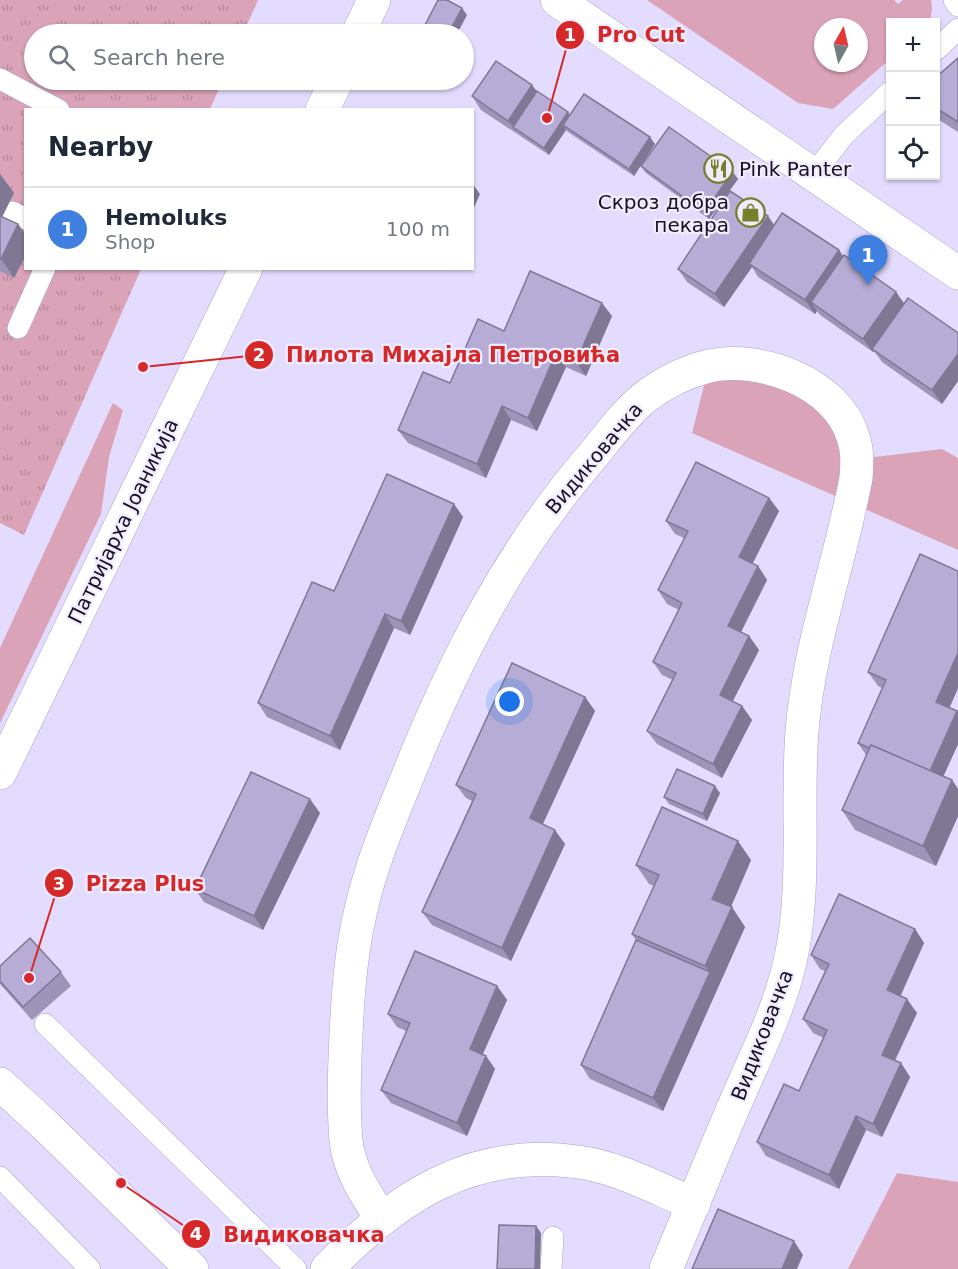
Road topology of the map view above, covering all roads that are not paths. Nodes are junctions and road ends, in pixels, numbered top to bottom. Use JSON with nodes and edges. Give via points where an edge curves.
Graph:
{"nodes":[{"id":1,"x":374,"y":0,"type":"edge"},
{"id":2,"x":556,"y":0,"type":"edge"},
{"id":3,"x":954,"y":0,"type":"edge"},
{"id":4,"x":958,"y":6,"type":"edge"},
{"id":5,"x":363,"y":24,"type":"edge"},
{"id":6,"x":958,"y":29,"type":"edge"},
{"id":7,"x":940,"y":46,"type":"edge"},
{"id":8,"x":0,"y":79,"type":"edge"},
{"id":9,"x":331,"y":90,"type":"edge"},
{"id":10,"x":886,"y":97,"type":"edge"},
{"id":11,"x":55,"y":108,"type":"edge"},
{"id":12,"x":323,"y":108,"type":"edge"},
{"id":13,"x":813,"y":175,"type":"junction"},
{"id":14,"x":44,"y":270,"type":"edge"},
{"id":15,"x":245,"y":270,"type":"edge"},
{"id":16,"x":958,"y":273,"type":"edge"},
{"id":17,"x":18,"y":327,"type":"dead end"},
{"id":18,"x":0,"y":773,"type":"edge"},
{"id":19,"x":45,"y":1024,"type":"dead end"},
{"id":20,"x":0,"y":1084,"type":"edge"},
{"id":21,"x":0,"y":1177,"type":"edge"},
{"id":22,"x":694,"y":1204,"type":"junction"},
{"id":23,"x":381,"y":1218,"type":"junction"},
{"id":24,"x":553,"y":1237,"type":"dead end"},
{"id":25,"x":90,"y":1269,"type":"edge"},
{"id":26,"x":192,"y":1269,"type":"edge"},
{"id":27,"x":296,"y":1269,"type":"edge"},
{"id":28,"x":327,"y":1269,"type":"edge"},
{"id":29,"x":551,"y":1269,"type":"edge"},
{"id":30,"x":666,"y":1269,"type":"edge"}],
"edges":[{"from":1,"to":5,"type":"street"},
{"from":2,"to":13,"type":"street"},
{"from":3,"to":4,"type":"lane"},
{"from":6,"to":7,"type":"lane"},
{"from":8,"to":11,"type":"lane"},
{"from":9,"to":12,"type":"street"},
{"from":10,"to":13,"type":"lane","via":[[844,135]]},
{"from":13,"to":16,"type":"street"},
{"from":14,"to":17,"type":"lane"},
{"from":15,"to":18,"type":"street","name":"Патријарха Јоаникија"},
{"from":19,"to":27,"type":"lane"},
{"from":20,"to":26,"type":"street"},
{"from":21,"to":25,"type":"lane"},
{"from":22,"to":23,"type":"street","via":[[599,1166],[541,1159],[501,1162],[440,1181]]},
{"from":22,"to":23,"type":"street","name":"Видиковачка","via":[[773,1017],[790,961],[798,881],[805,703],[857,459],[853,434],[841,412],[825,396],[782,371],[753,364],[709,366],[677,376],[641,401],[614,431],[547,512],[512,563],[476,626],[417,751],[360,914],[346,1016],[347,1146],[352,1166]]},
{"from":22,"to":30,"type":"street","name":"Видиковачка"},
{"from":23,"to":28,"type":"street"},
{"from":24,"to":29,"type":"lane"}]}
